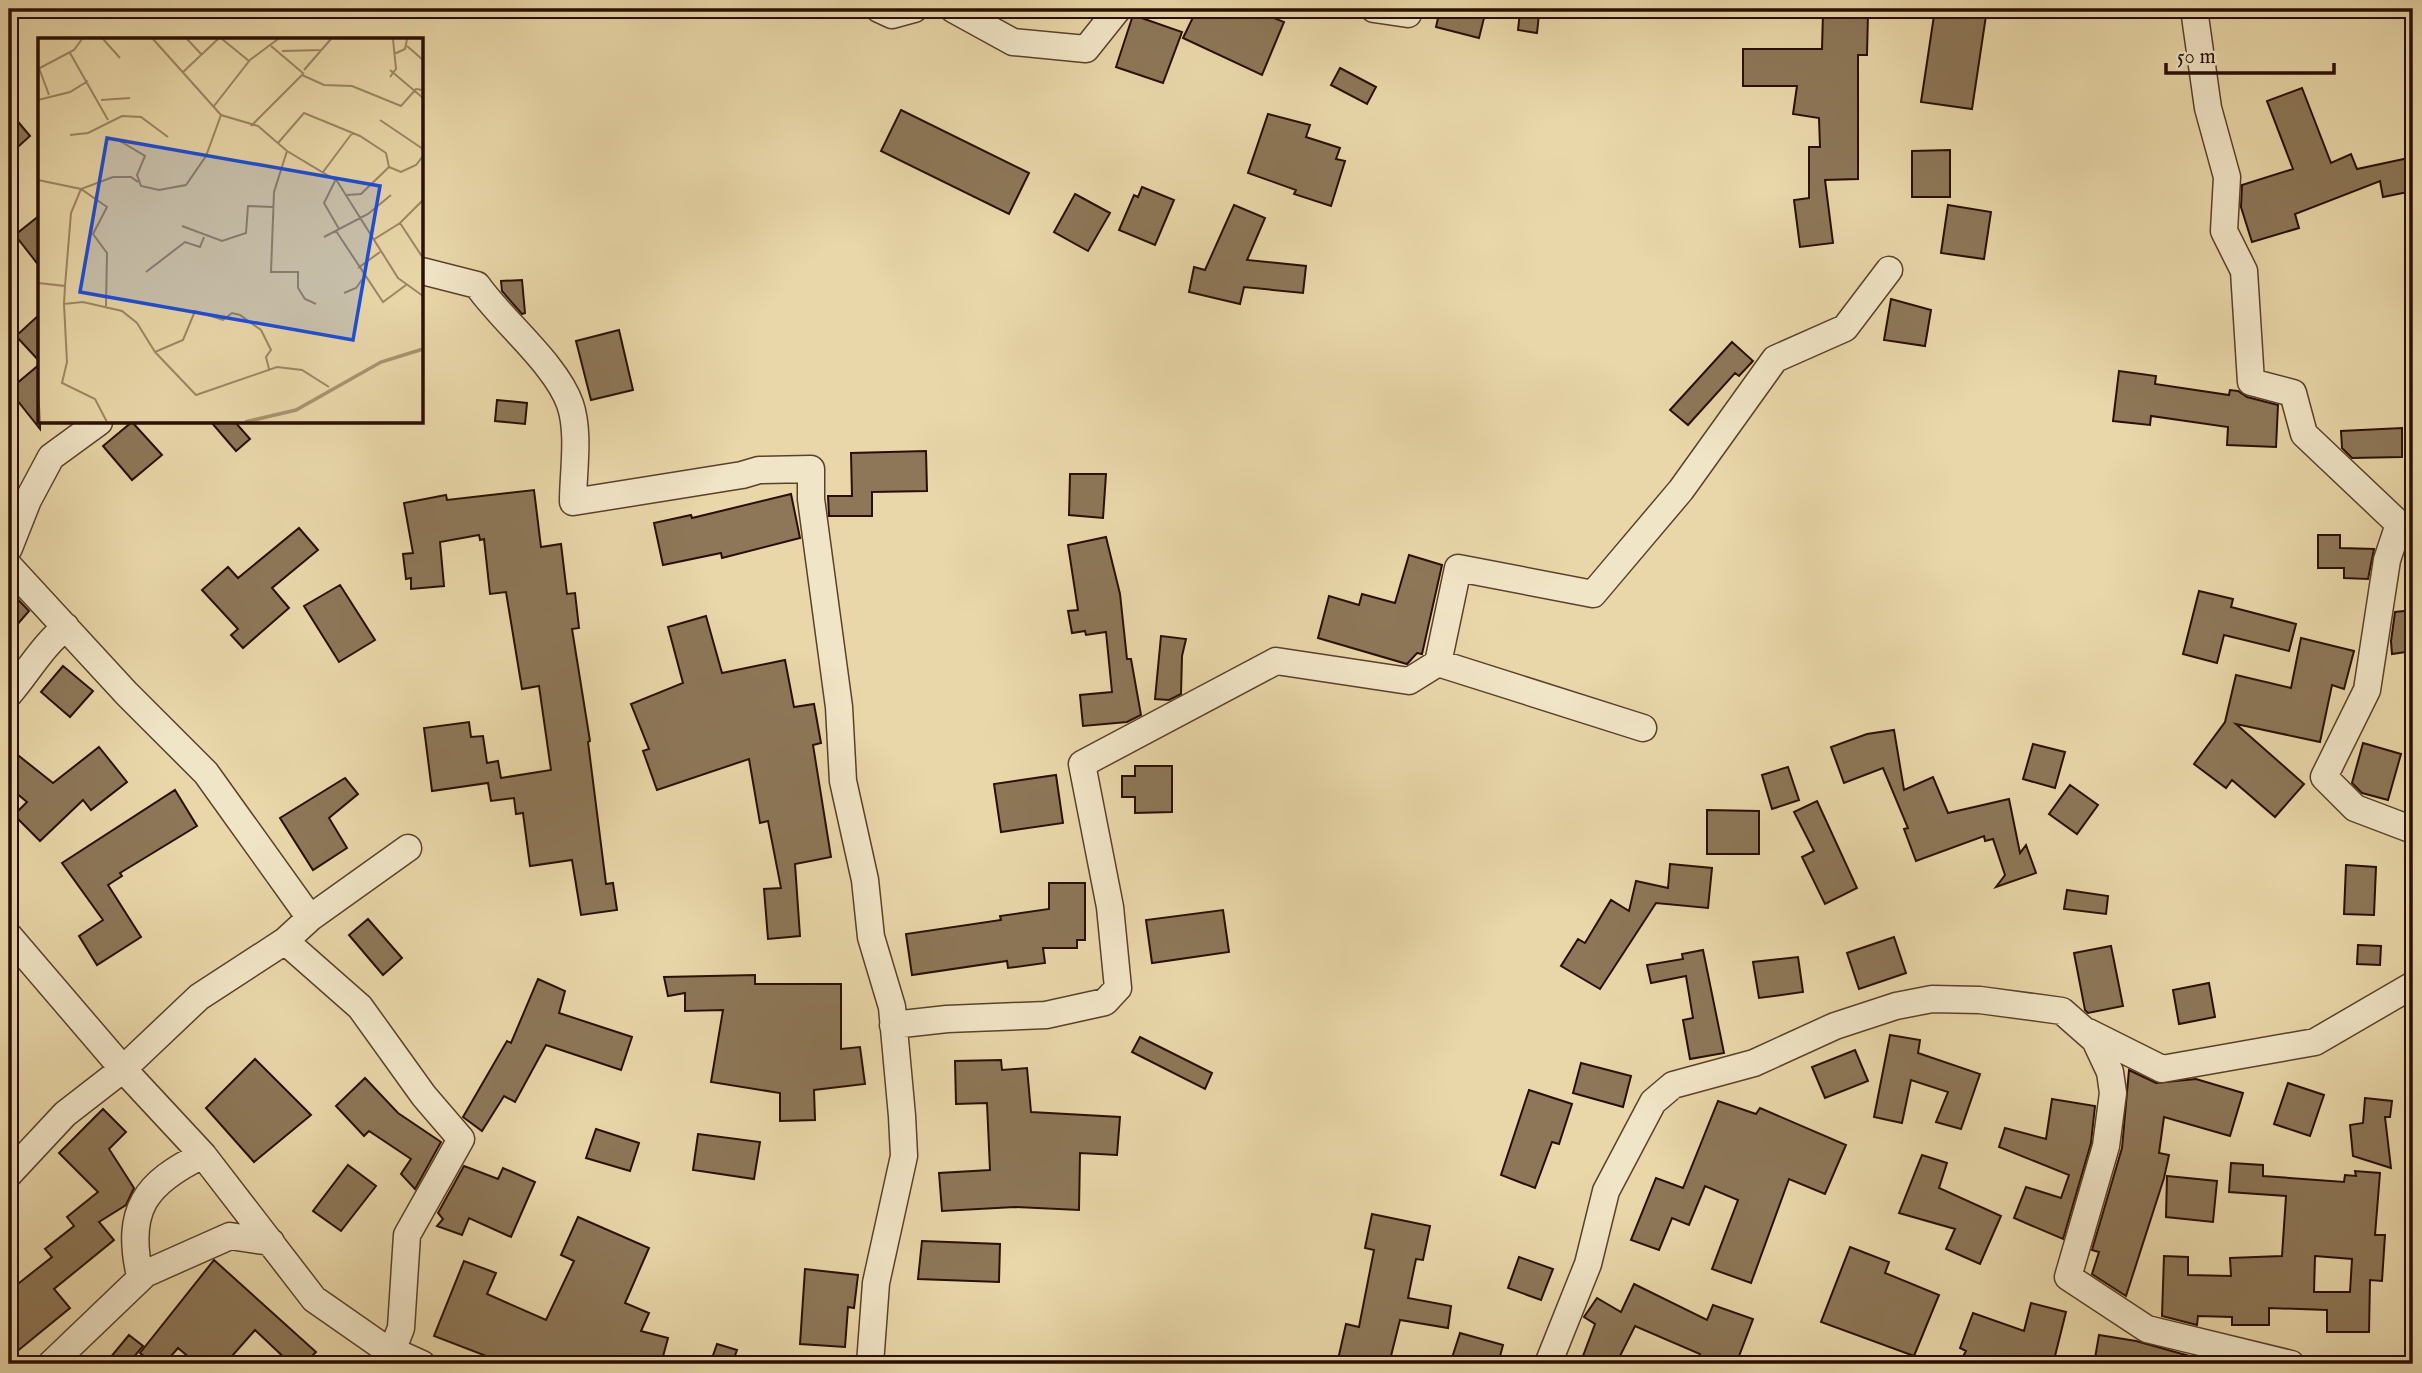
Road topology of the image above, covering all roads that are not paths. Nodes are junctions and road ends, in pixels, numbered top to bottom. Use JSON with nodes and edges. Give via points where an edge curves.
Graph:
{"nodes":[{"id":1,"x":879,"y":9,"type":"edge"},
{"id":2,"x":914,"y":9,"type":"edge"},
{"id":3,"x":953,"y":9,"type":"edge"},
{"id":4,"x":1118,"y":9,"type":"edge"},
{"id":5,"x":1374,"y":9,"type":"edge"},
{"id":6,"x":1409,"y":9,"type":"edge"},
{"id":7,"x":2194,"y":9,"type":"edge"},
{"id":8,"x":1888,"y":270,"type":"dead end"},
{"id":9,"x":424,"y":272,"type":"edge"},
{"id":10,"x":96,"y":424,"type":"edge"},
{"id":11,"x":9,"y":548,"type":"edge"},
{"id":12,"x":9,"y":566,"type":"edge"},
{"id":13,"x":66,"y":627,"type":"junction"},
{"id":14,"x":1438,"y":663,"type":"junction"},
{"id":15,"x":9,"y":694,"type":"edge"},
{"id":16,"x":1643,"y":728,"type":"dead end"},
{"id":17,"x":2413,"y":830,"type":"edge"},
{"id":18,"x":408,"y":848,"type":"dead end"},
{"id":19,"x":310,"y":918,"type":"junction"},
{"id":20,"x":9,"y":936,"type":"edge"},
{"id":21,"x":285,"y":941,"type":"junction"},
{"id":22,"x":2413,"y":985,"type":"edge"},
{"id":23,"x":893,"y":1025,"type":"junction"},
{"id":24,"x":2085,"y":1031,"type":"junction"},
{"id":25,"x":123,"y":1069,"type":"junction"},
{"id":26,"x":203,"y":1155,"type":"junction"},
{"id":27,"x":9,"y":1174,"type":"edge"},
{"id":28,"x":271,"y":1242,"type":"junction"},
{"id":29,"x":148,"y":1271,"type":"junction"},
{"id":30,"x":392,"y":1351,"type":"junction"},
{"id":31,"x":51,"y":1364,"type":"edge"},
{"id":32,"x":422,"y":1364,"type":"edge"},
{"id":33,"x":870,"y":1364,"type":"edge"},
{"id":34,"x":1548,"y":1364,"type":"edge"},
{"id":35,"x":2291,"y":1364,"type":"edge"}],
"edges":[{"from":1,"to":2,"type":"street","via":[[892,15]]},
{"from":3,"to":4,"type":"street","via":[[1013,42],[1086,50]]},
{"from":5,"to":6,"type":"street","via":[[1408,14]]},
{"from":7,"to":17,"type":"street","via":[[2208,108],[2227,177],[2224,231],[2244,271],[2251,382],[2293,394],[2304,434],[2399,524],[2388,560],[2367,690],[2324,777],[2355,808]]},
{"from":8,"to":14,"type":"street","via":[[1845,328],[1775,359],[1681,490],[1593,594],[1458,568]]},
{"from":9,"to":23,"type":"street","via":[[477,285],[496,312],[550,368],[570,403],[574,422],[573,502],[759,470],[811,469],[811,499],[839,707],[843,781],[865,880],[871,937]]},
{"from":10,"to":11,"type":"street","via":[[51,457]]},
{"from":12,"to":13,"type":"street"},
{"from":13,"to":15,"type":"street","via":[[49,641]]},
{"from":13,"to":19,"type":"street","via":[[206,773]]},
{"from":14,"to":16,"type":"street"},
{"from":14,"to":23,"type":"street","via":[[1409,681],[1276,661],[1082,764],[1111,907],[1118,988],[1105,1002],[1046,1015]]},
{"from":18,"to":19,"type":"street"},
{"from":19,"to":21,"type":"street"},
{"from":20,"to":25,"type":"street"},
{"from":21,"to":25,"type":"street","via":[[199,997]]},
{"from":21,"to":30,"type":"street","via":[[360,1007],[461,1139],[407,1235],[401,1328]]},
{"from":22,"to":24,"type":"street","via":[[2315,1042],[2162,1069]]},
{"from":23,"to":33,"type":"street","via":[[904,1156],[876,1283]]},
{"from":24,"to":34,"type":"street","via":[[2062,1011],[1932,999],[1835,1026],[1754,1063],[1673,1085],[1653,1102],[1606,1191],[1588,1265]]},
{"from":24,"to":35,"type":"street","via":[[2095,1040],[2110,1072],[2113,1093],[2106,1146],[2068,1277],[2147,1329]]},
{"from":25,"to":26,"type":"street"},
{"from":25,"to":27,"type":"street","via":[[65,1114]]},
{"from":26,"to":28,"type":"street"},
{"from":26,"to":29,"type":"street","via":[[171,1170],[151,1188],[136,1219],[140,1276]]},
{"from":28,"to":29,"type":"street","via":[[230,1236]]},
{"from":28,"to":30,"type":"street","via":[[314,1299]]},
{"from":29,"to":31,"type":"street"},
{"from":30,"to":32,"type":"street"}]}
